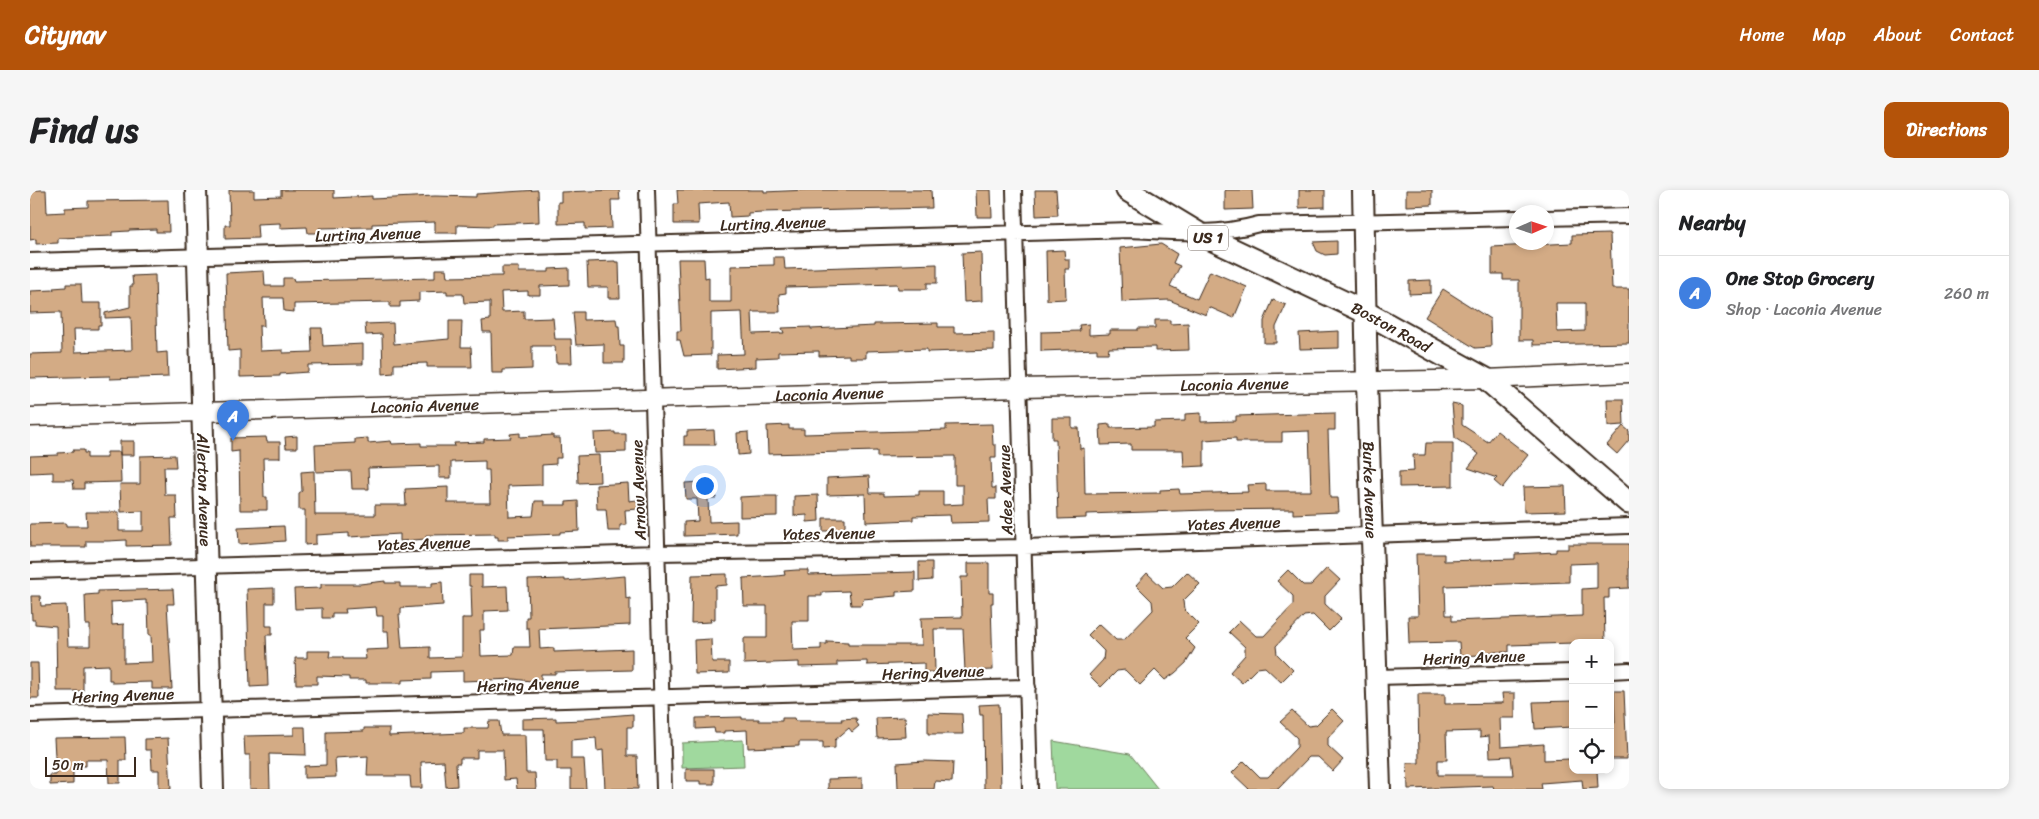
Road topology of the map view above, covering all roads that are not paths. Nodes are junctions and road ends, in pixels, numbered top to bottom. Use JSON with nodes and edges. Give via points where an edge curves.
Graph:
{"nodes":[{"id":1,"x":196,"y":190,"type":"edge"},
{"id":2,"x":647,"y":190,"type":"edge"},
{"id":3,"x":1014,"y":190,"type":"edge"},
{"id":4,"x":1128,"y":190,"type":"edge"},
{"id":5,"x":1363,"y":190,"type":"edge"},
{"id":6,"x":1629,"y":216,"type":"edge"},
{"id":7,"x":1509,"y":218,"type":"edge"},
{"id":8,"x":1554,"y":218,"type":"edge"},
{"id":9,"x":1364,"y":223,"type":"junction"},
{"id":10,"x":1198,"y":233,"type":"junction"},
{"id":11,"x":1015,"y":234,"type":"junction"},
{"id":12,"x":648,"y":244,"type":"junction"},
{"id":13,"x":198,"y":256,"type":"junction"},
{"id":14,"x":30,"y":261,"type":"edge"},
{"id":15,"x":1366,"y":312,"type":"junction"},
{"id":16,"x":1629,"y":373,"type":"edge"},
{"id":17,"x":1486,"y":379,"type":"junction"},
{"id":18,"x":1367,"y":382,"type":"junction"},
{"id":19,"x":1019,"y":388,"type":"junction"},
{"id":20,"x":653,"y":399,"type":"junction"},
{"id":21,"x":202,"y":411,"type":"junction"},
{"id":22,"x":30,"y":417,"type":"edge"},
{"id":23,"x":1629,"y":504,"type":"edge"},
{"id":24,"x":1629,"y":526,"type":"edge"},
{"id":25,"x":1372,"y":536,"type":"junction"},
{"id":26,"x":1024,"y":547,"type":"junction"},
{"id":27,"x":657,"y":553,"type":"junction"},
{"id":28,"x":207,"y":566,"type":"junction"},
{"id":29,"x":30,"y":571,"type":"edge"},
{"id":30,"x":1629,"y":670,"type":"edge"},
{"id":31,"x":1614,"y":671,"type":"edge"},
{"id":32,"x":1569,"y":672,"type":"edge"},
{"id":33,"x":1377,"y":677,"type":"junction"},
{"id":34,"x":1028,"y":687,"type":"junction"},
{"id":35,"x":661,"y":697,"type":"junction"},
{"id":36,"x":210,"y":710,"type":"junction"},
{"id":37,"x":30,"y":715,"type":"edge"},
{"id":38,"x":213,"y":789,"type":"edge"},
{"id":39,"x":664,"y":789,"type":"edge"},
{"id":40,"x":1030,"y":789,"type":"edge"},
{"id":41,"x":1380,"y":789,"type":"edge"}],
"edges":[{"from":1,"to":13,"type":"main road","name":"Allerton Avenue"},
{"from":2,"to":12,"type":"street","name":"Arnow Avenue"},
{"from":3,"to":11,"type":"street","name":"Adee Avenue"},
{"from":4,"to":10,"type":"main road","name":"Boston Road","number":"US 1"},
{"from":5,"to":9,"type":"main road","name":"Burke Avenue"},
{"from":6,"to":8,"type":"street"},
{"from":7,"to":9,"type":"street","name":"Lurting Avenue"},
{"from":9,"to":10,"type":"street","name":"Lurting Avenue","via":[[1258,224]]},
{"from":9,"to":15,"type":"main road","name":"Burke Avenue"},
{"from":10,"to":11,"type":"street","name":"Lurting Avenue","via":[[1131,230]]},
{"from":10,"to":15,"type":"main road","name":"Boston Road","number":"US 1"},
{"from":11,"to":12,"type":"street","name":"Lurting Avenue"},
{"from":11,"to":19,"type":"street","name":"Adee Avenue"},
{"from":12,"to":13,"type":"street","name":"Lurting Avenue"},
{"from":12,"to":20,"type":"street","name":"Arnow Avenue"},
{"from":13,"to":14,"type":"street","name":"Lurting Avenue"},
{"from":13,"to":21,"type":"main road","name":"Allerton Avenue"},
{"from":15,"to":17,"type":"main road","name":"Boston Road","number":"US 1"},
{"from":15,"to":18,"type":"main road","name":"Burke Avenue"},
{"from":16,"to":17,"type":"street","name":"Laconia Avenue"},
{"from":17,"to":18,"type":"street","name":"Laconia Avenue"},
{"from":17,"to":23,"type":"main road","name":"Boston Road","number":"US 1"},
{"from":18,"to":19,"type":"street","name":"Laconia Avenue"},
{"from":18,"to":25,"type":"main road","name":"Burke Avenue"},
{"from":19,"to":20,"type":"street","name":"Laconia Avenue"},
{"from":19,"to":26,"type":"street","name":"Adee Avenue"},
{"from":20,"to":21,"type":"street","name":"Laconia Avenue"},
{"from":20,"to":27,"type":"street","name":"Arnow Avenue"},
{"from":21,"to":22,"type":"street","name":"Laconia Avenue"},
{"from":21,"to":28,"type":"main road","name":"Allerton Avenue"},
{"from":24,"to":25,"type":"street","name":"Yates Avenue"},
{"from":25,"to":26,"type":"street","name":"Yates Avenue"},
{"from":25,"to":33,"type":"main road","name":"Burke Avenue"},
{"from":26,"to":27,"type":"street","name":"Yates Avenue"},
{"from":26,"to":34,"type":"street","name":"Adee Avenue"},
{"from":27,"to":28,"type":"street","name":"Yates Avenue"},
{"from":27,"to":35,"type":"street","name":"Arnow Avenue"},
{"from":28,"to":29,"type":"street","name":"Yates Avenue"},
{"from":28,"to":36,"type":"main road","name":"Allerton Avenue"},
{"from":30,"to":31,"type":"street"},
{"from":32,"to":33,"type":"street","name":"Hering Avenue"},
{"from":33,"to":41,"type":"main road","name":"Burke Avenue"},
{"from":34,"to":35,"type":"street","name":"Hering Avenue"},
{"from":34,"to":40,"type":"street","name":"Adee Avenue"},
{"from":35,"to":36,"type":"street","name":"Hering Avenue"},
{"from":35,"to":39,"type":"street","name":"Arnow Avenue"},
{"from":36,"to":37,"type":"street","name":"Hering Avenue"},
{"from":36,"to":38,"type":"main road","name":"Allerton Avenue"}]}
